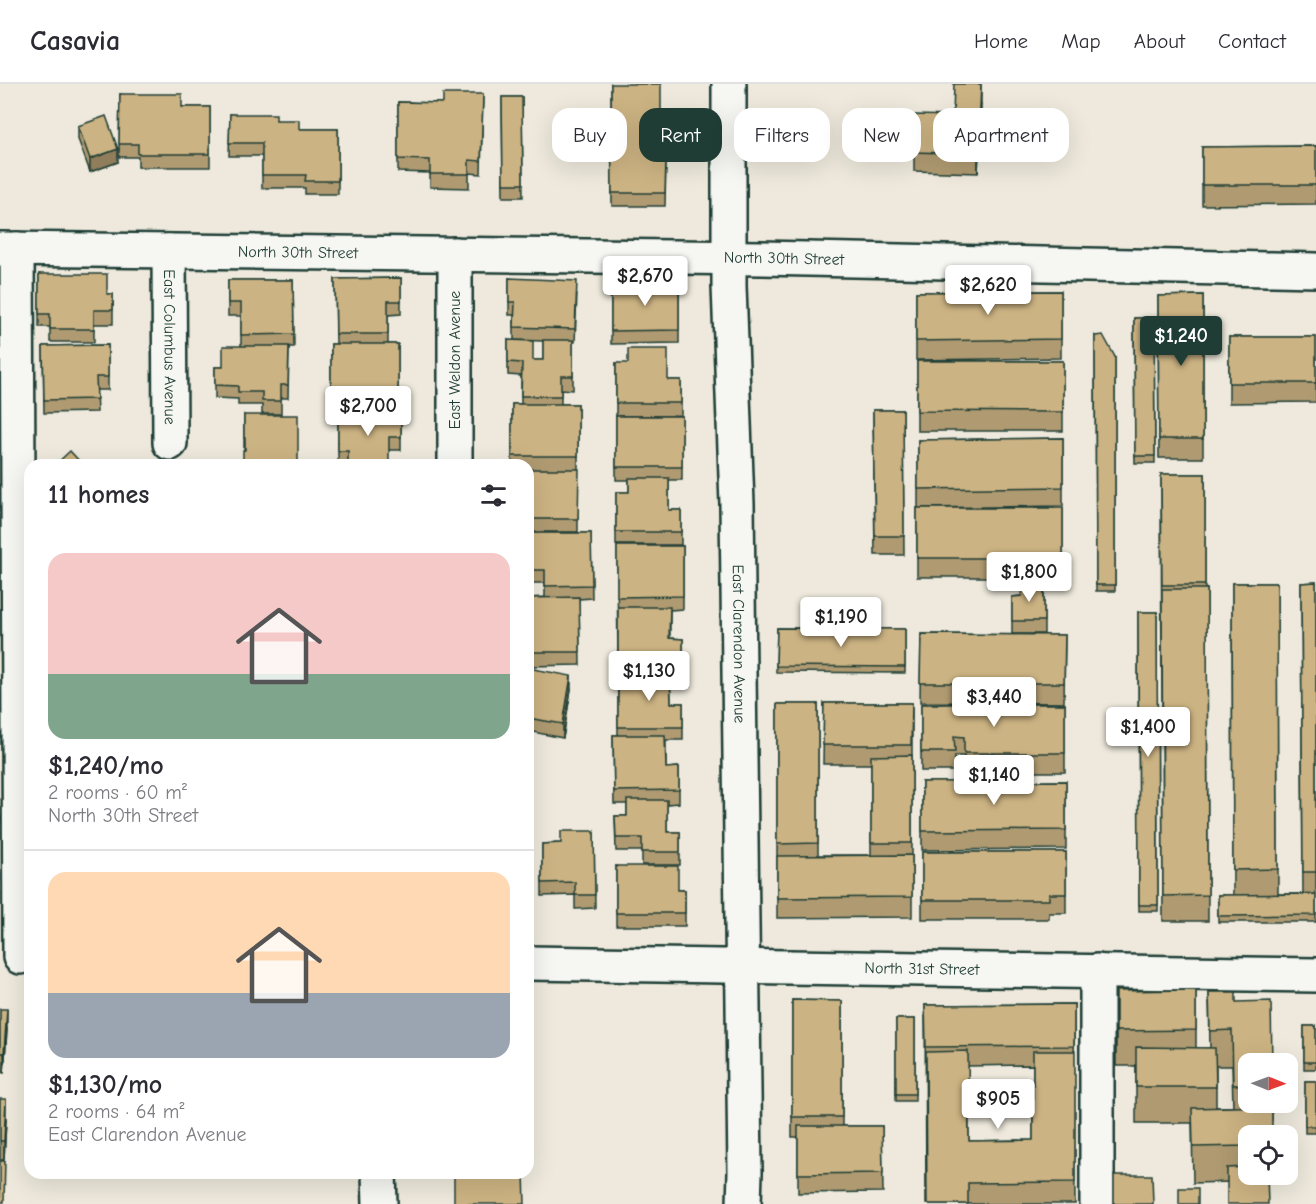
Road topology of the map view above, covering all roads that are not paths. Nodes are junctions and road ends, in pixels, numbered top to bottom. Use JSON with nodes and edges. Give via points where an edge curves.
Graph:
{"nodes":[{"id":1,"x":729,"y":84,"type":"edge"},
{"id":2,"x":9,"y":249,"type":"edge"},
{"id":3,"x":169,"y":251,"type":"junction"},
{"id":4,"x":454,"y":254,"type":"junction"},
{"id":5,"x":729,"y":257,"type":"junction"},
{"id":6,"x":1316,"y":270,"type":"edge"},
{"id":7,"x":170,"y":443,"type":"dead end"},
{"id":8,"x":455,"y":459,"type":"edge"},
{"id":9,"x":17,"y":956,"type":"edge"},
{"id":10,"x":534,"y":963,"type":"edge"},
{"id":11,"x":742,"y":966,"type":"junction"},
{"id":12,"x":1096,"y":971,"type":"junction"},
{"id":13,"x":1316,"y":975,"type":"edge"},
{"id":14,"x":380,"y":1179,"type":"edge"},
{"id":15,"x":380,"y":1204,"type":"edge"},
{"id":16,"x":744,"y":1204,"type":"edge"},
{"id":17,"x":1097,"y":1204,"type":"edge"}],
"edges":[{"from":1,"to":5,"type":"street","name":"East Clarendon Avenue"},
{"from":2,"to":3,"type":"street","name":"North 30th Street"},
{"from":2,"to":9,"type":"street"},
{"from":3,"to":4,"type":"street","name":"North 30th Street"},
{"from":3,"to":7,"type":"street","name":"East Columbus Avenue"},
{"from":4,"to":5,"type":"street","name":"North 30th Street"},
{"from":4,"to":8,"type":"street","name":"East Weldon Avenue"},
{"from":5,"to":6,"type":"street","name":"North 30th Street"},
{"from":5,"to":11,"type":"street","name":"East Clarendon Avenue","via":[[737,504]]},
{"from":10,"to":11,"type":"street","name":"North 31st Street"},
{"from":11,"to":12,"type":"street","name":"North 31st Street"},
{"from":11,"to":16,"type":"street","name":"East Clarendon Avenue"},
{"from":12,"to":13,"type":"street","name":"North 31st Street"},
{"from":12,"to":17,"type":"street"},
{"from":14,"to":15,"type":"street"}]}
